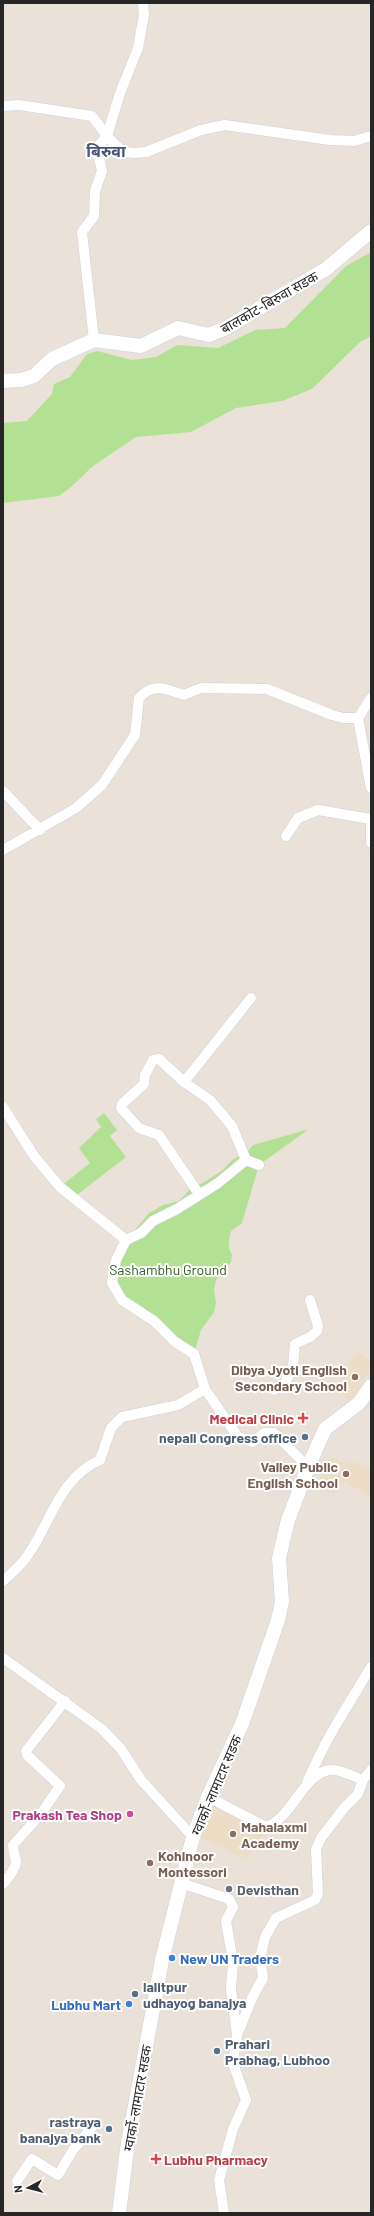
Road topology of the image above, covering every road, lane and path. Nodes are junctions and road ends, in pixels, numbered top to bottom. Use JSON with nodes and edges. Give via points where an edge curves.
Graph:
{"nodes":[{"id":1,"x":143,"y":3,"type":"edge"},
{"id":2,"x":3,"y":106,"type":"edge"},
{"id":3,"x":107,"y":136,"type":"junction"},
{"id":4,"x":371,"y":136,"type":"edge"},
{"id":5,"x":371,"y":231,"type":"edge"},
{"id":6,"x":94,"y":340,"type":"junction"},
{"id":7,"x":3,"y":381,"type":"edge"},
{"id":8,"x":371,"y":698,"type":"edge"},
{"id":9,"x":358,"y":718,"type":"junction"},
{"id":10,"x":371,"y":788,"type":"edge"},
{"id":11,"x":3,"y":792,"type":"edge"},
{"id":12,"x":371,"y":819,"type":"edge"},
{"id":13,"x":371,"y":823,"type":"edge"},
{"id":14,"x":40,"y":830,"type":"junction"},
{"id":15,"x":286,"y":836,"type":"dead end"},
{"id":16,"x":371,"y":843,"type":"edge"},
{"id":17,"x":3,"y":850,"type":"edge"},
{"id":18,"x":251,"y":998,"type":"dead end"},
{"id":19,"x":184,"y":1082,"type":"junction"},
{"id":20,"x":3,"y":1107,"type":"edge"},
{"id":21,"x":246,"y":1160,"type":"junction"},
{"id":22,"x":259,"y":1165,"type":"dead end"},
{"id":23,"x":199,"y":1194,"type":"junction"},
{"id":24,"x":126,"y":1240,"type":"junction"},
{"id":25,"x":310,"y":1300,"type":"dead end"},
{"id":26,"x":371,"y":1386,"type":"edge"},
{"id":27,"x":206,"y":1389,"type":"junction"},
{"id":28,"x":274,"y":1390,"type":"dead end"},
{"id":29,"x":309,"y":1465,"type":"junction"},
{"id":30,"x":3,"y":1581,"type":"edge"},
{"id":31,"x":3,"y":1658,"type":"edge"},
{"id":32,"x":371,"y":1666,"type":"edge"},
{"id":33,"x":65,"y":1701,"type":"junction"},
{"id":34,"x":371,"y":1770,"type":"edge"},
{"id":35,"x":363,"y":1780,"type":"junction"},
{"id":36,"x":307,"y":1783,"type":"junction"},
{"id":37,"x":208,"y":1797,"type":"junction"},
{"id":38,"x":192,"y":1837,"type":"junction"},
{"id":39,"x":181,"y":1883,"type":"junction"},
{"id":40,"x":3,"y":1884,"type":"edge"},
{"id":41,"x":237,"y":2035,"type":"junction"},
{"id":42,"x":92,"y":2127,"type":"dead end"},
{"id":43,"x":17,"y":2181,"type":"dead end"},
{"id":44,"x":119,"y":2213,"type":"edge"},
{"id":45,"x":224,"y":2213,"type":"edge"}],
"edges":[{"from":1,"to":3,"type":"street","via":[[144,15],[138,48],[120,93]]},
{"from":2,"to":3,"type":"street","via":[[19,105],[92,116]]},
{"from":3,"to":4,"type":"street","via":[[123,152],[134,153],[146,152],[201,130],[226,125],[330,140],[354,140]]},
{"from":3,"to":6,"type":"street","via":[[99,145],[98,154],[102,171],[95,191],[94,216],[82,232]]},
{"from":5,"to":6,"type":"main road","name":"बालकोट-बिरुवा सडक","via":[[326,269],[215,333],[209,335],[178,328],[141,346]]},
{"from":6,"to":7,"type":"main road","via":[[52,359],[34,376]]},
{"from":8,"to":9,"type":"street"},
{"from":9,"to":10,"type":"street"},
{"from":9,"to":14,"type":"street","via":[[332,715],[267,689],[201,688],[184,695],[165,689],[150,689],[139,698],[135,735],[102,785],[76,808]]},
{"from":11,"to":14,"type":"street"},
{"from":12,"to":15,"type":"street","via":[[318,810],[298,818]]},
{"from":13,"to":16,"type":"street"},
{"from":14,"to":17,"type":"street"},
{"from":18,"to":19,"type":"street"},
{"from":19,"to":21,"type":"street","via":[[210,1100],[232,1126]]},
{"from":19,"to":23,"type":"street","via":[[159,1059],[152,1060],[144,1084],[122,1104],[121,1108],[139,1128],[159,1135]]},
{"from":20,"to":24,"type":"street","via":[[34,1156],[60,1186]]},
{"from":21,"to":22,"type":"street"},
{"from":21,"to":23,"type":"street","via":[[218,1183]]},
{"from":23,"to":24,"type":"street","via":[[153,1221],[141,1233]]},
{"from":24,"to":27,"type":"street","via":[[116,1260],[112,1283],[122,1300],[154,1321],[174,1341],[194,1354]]},
{"from":25,"to":28,"type":"street","via":[[318,1326],[317,1331],[295,1344],[294,1367],[287,1384]]},
{"from":26,"to":29,"type":"main road","name":"ग्वार्को-लामाटार सडक","via":[[359,1403],[324,1430]]},
{"from":27,"to":29,"type":"street","via":[[238,1437],[253,1442],[264,1433],[274,1433]]},
{"from":27,"to":30,"type":"street","via":[[178,1404],[122,1417],[111,1428],[100,1460],[87,1466],[65,1488],[25,1559]]},
{"from":29,"to":37,"type":"main road","name":"ग्वार्को-लामाटार सडक","via":[[288,1520],[280,1558],[282,1602],[278,1620],[242,1724]]},
{"from":31,"to":33,"type":"street"},
{"from":32,"to":36,"type":"street","via":[[336,1722]]},
{"from":33,"to":38,"type":"street","via":[[112,1739],[142,1780]]},
{"from":33,"to":40,"type":"street","via":[[26,1751],[27,1755],[60,1786],[40,1815],[13,1845],[16,1860],[14,1869]]},
{"from":34,"to":35,"type":"street"},
{"from":35,"to":36,"type":"street","via":[[334,1770],[327,1771]]},
{"from":35,"to":41,"type":"street","via":[[358,1794],[321,1838],[316,1849],[318,1894],[315,1900],[276,1918],[265,1937],[260,1958],[264,1978],[252,1998]]},
{"from":36,"to":37,"type":"street","via":[[278,1820],[266,1826]]},
{"from":37,"to":38,"type":"main road","name":"ग्वार्को-लामाटार सडक"},
{"from":38,"to":39,"type":"main road","name":"ग्वार्को-लामाटार सडक"},
{"from":39,"to":41,"type":"street","via":[[229,1899],[233,1907],[226,1921],[233,1962],[231,1989]]},
{"from":39,"to":44,"type":"main road","name":"ग्वार्को-लामाटार सडक","via":[[161,1968],[127,2149]]},
{"from":41,"to":45,"type":"street","via":[[233,2063],[246,2100],[233,2129],[219,2180]]},
{"from":42,"to":43,"type":"street","via":[[73,2150],[58,2176],[32,2159]]}]}
